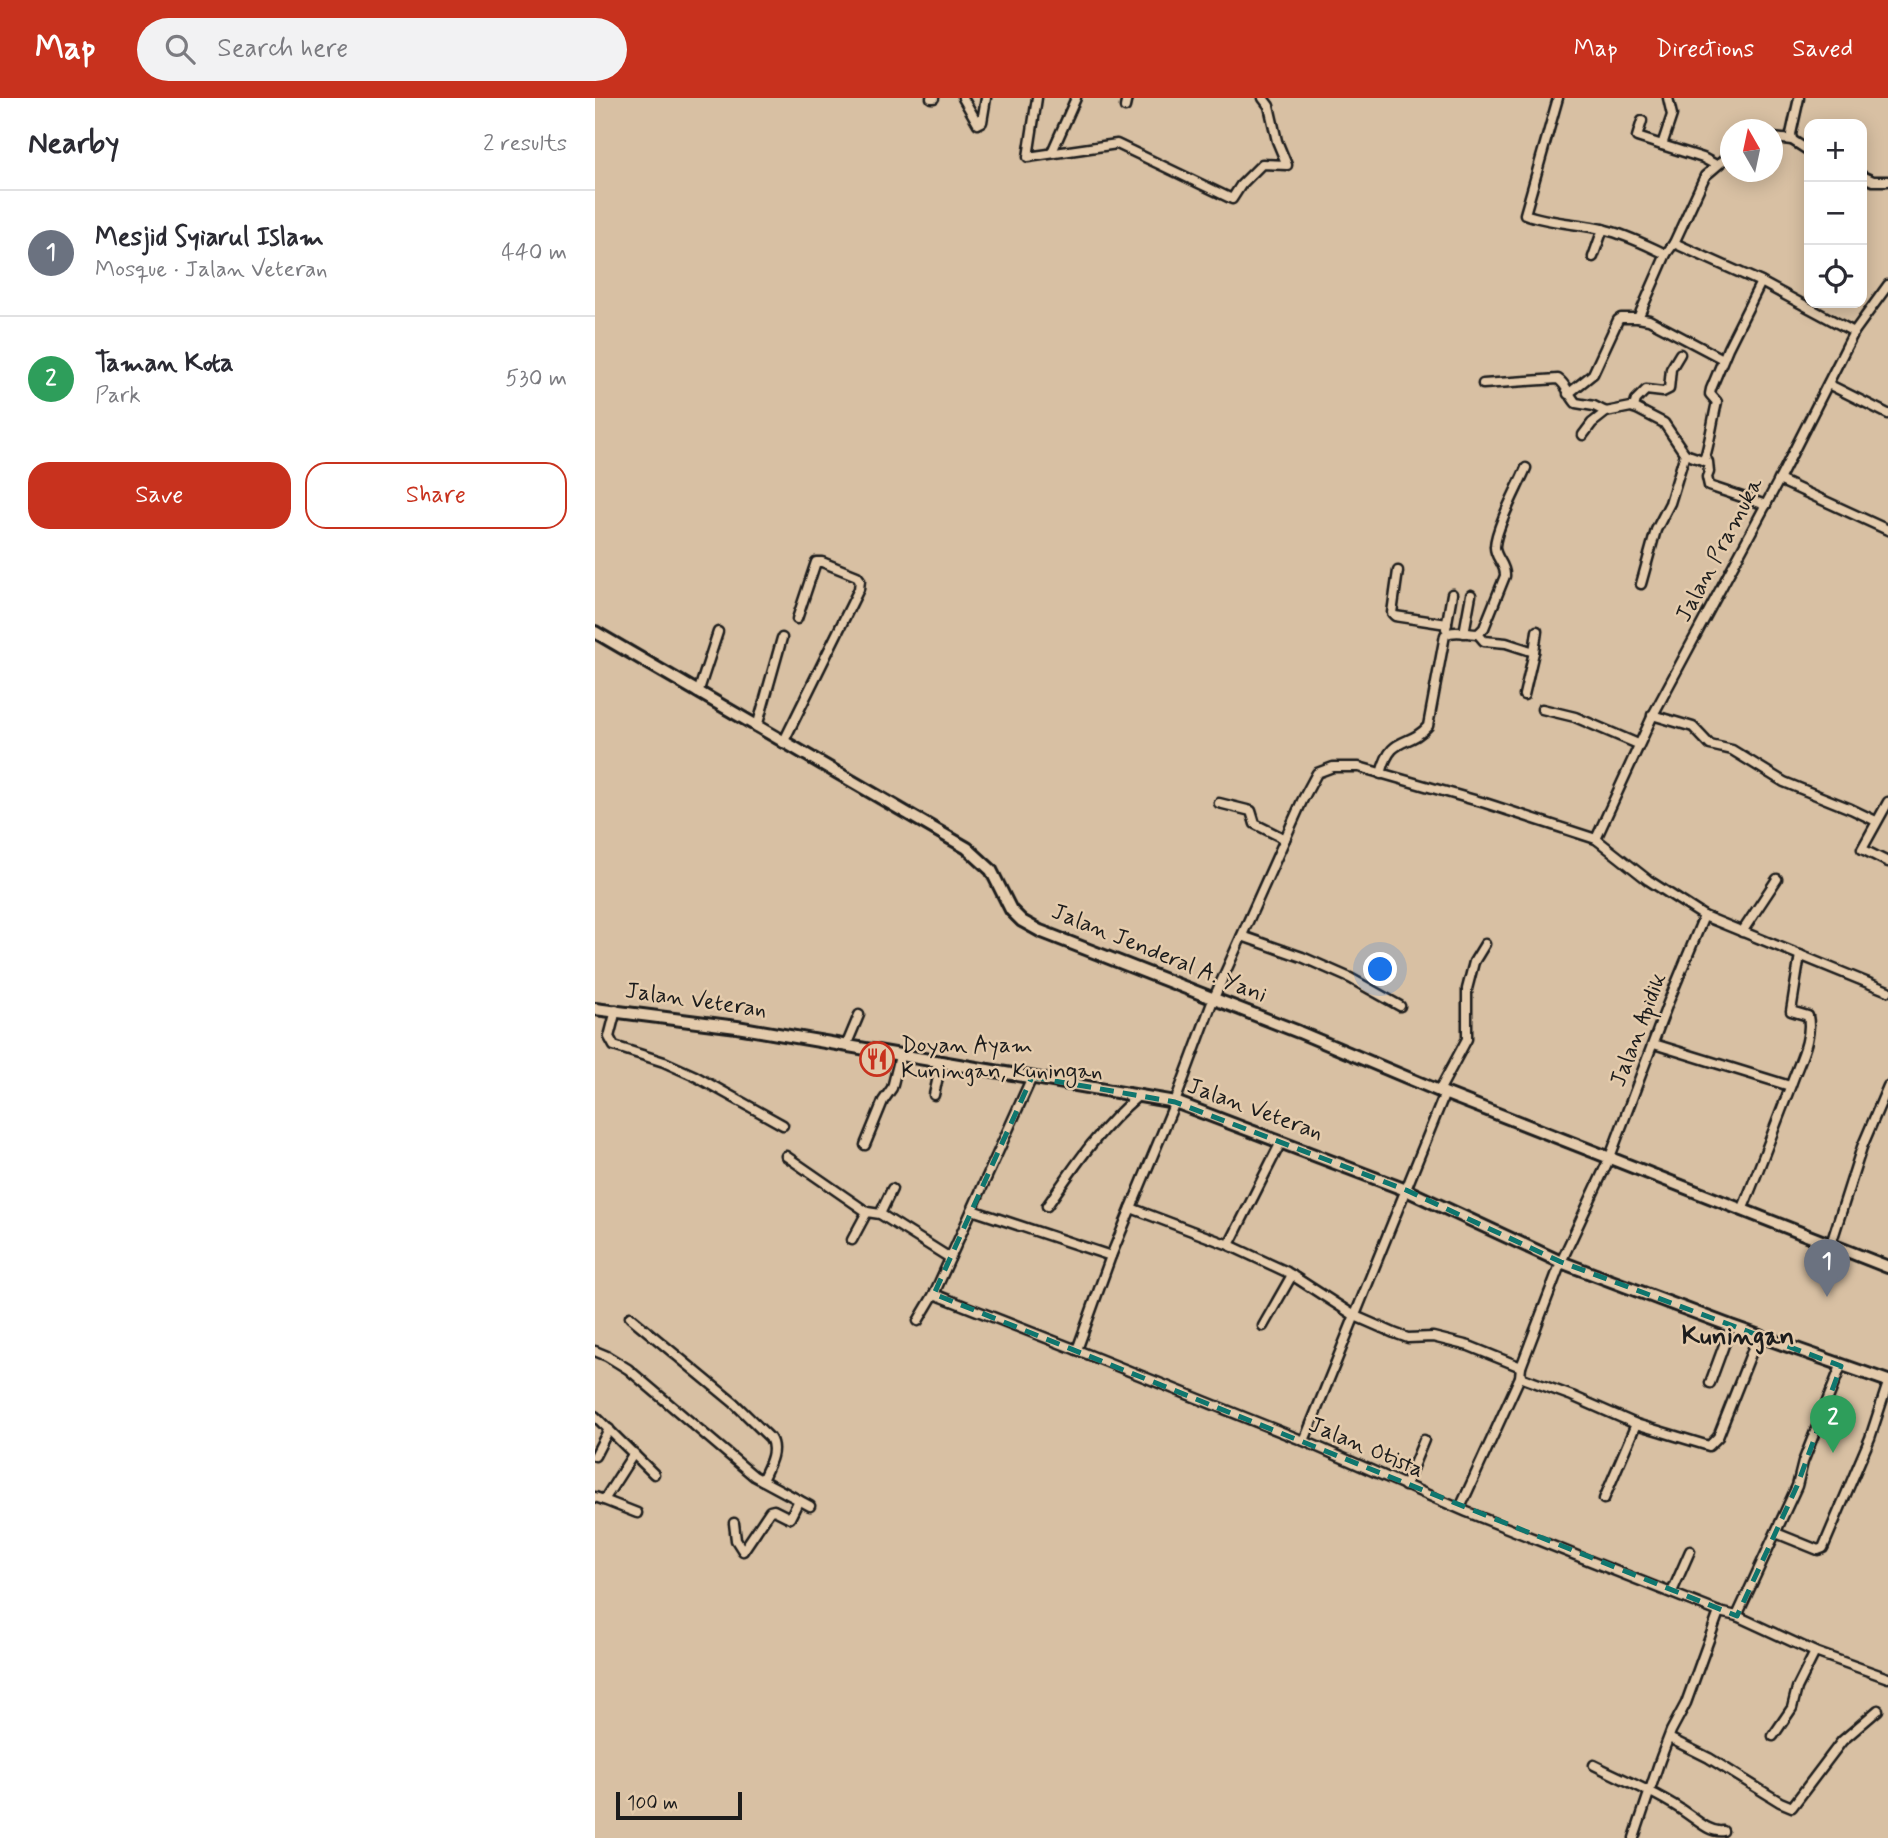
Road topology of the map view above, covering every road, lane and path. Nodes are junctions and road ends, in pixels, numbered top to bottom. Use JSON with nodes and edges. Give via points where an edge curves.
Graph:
{"nodes":[{"id":1,"x":963,"y":98,"type":"edge"},
{"id":2,"x":986,"y":98,"type":"edge"},
{"id":3,"x":1037,"y":98,"type":"edge"},
{"id":4,"x":1076,"y":98,"type":"edge"},
{"id":5,"x":1263,"y":98,"type":"edge"},
{"id":6,"x":1558,"y":98,"type":"edge"},
{"id":7,"x":1668,"y":98,"type":"edge"},
{"id":8,"x":1799,"y":98,"type":"edge"},
{"id":9,"x":1642,"y":121,"type":"dead end"},
{"id":10,"x":1783,"y":140,"type":"edge"},
{"id":11,"x":1792,"y":141,"type":"junction"},
{"id":12,"x":1662,"y":145,"type":"junction"},
{"id":13,"x":1804,"y":148,"type":"edge"},
{"id":14,"x":1052,"y":152,"type":"junction"},
{"id":15,"x":1720,"y":162,"type":"edge"},
{"id":16,"x":1716,"y":165,"type":"junction"},
{"id":17,"x":1867,"y":178,"type":"edge"},
{"id":18,"x":1888,"y":181,"type":"edge"},
{"id":19,"x":1602,"y":229,"type":"junction"},
{"id":20,"x":1674,"y":243,"type":"junction"},
{"id":21,"x":1667,"y":254,"type":"junction"},
{"id":22,"x":1593,"y":257,"type":"dead end"},
{"id":23,"x":1761,"y":282,"type":"junction"},
{"id":24,"x":1888,"y":285,"type":"edge"},
{"id":25,"x":1638,"y":318,"type":"junction"},
{"id":26,"x":1854,"y":332,"type":"junction"},
{"id":27,"x":1680,"y":354,"type":"dead end"},
{"id":28,"x":1723,"y":359,"type":"junction"},
{"id":29,"x":1483,"y":384,"type":"dead end"},
{"id":30,"x":1828,"y":384,"type":"junction"},
{"id":31,"x":1567,"y":394,"type":"junction"},
{"id":32,"x":1634,"y":407,"type":"junction"},
{"id":33,"x":1606,"y":412,"type":"junction"},
{"id":34,"x":1888,"y":414,"type":"edge"},
{"id":35,"x":1583,"y":435,"type":"dead end"},
{"id":36,"x":1685,"y":454,"type":"junction"},
{"id":37,"x":1704,"y":461,"type":"junction"},
{"id":38,"x":1526,"y":468,"type":"dead end"},
{"id":39,"x":1779,"y":480,"type":"junction"},
{"id":40,"x":1766,"y":505,"type":"junction"},
{"id":41,"x":1888,"y":530,"type":"edge"},
{"id":42,"x":1398,"y":571,"type":"dead end"},
{"id":43,"x":1641,"y":584,"type":"dead end"},
{"id":44,"x":1452,"y":594,"type":"dead end"},
{"id":45,"x":1471,"y":595,"type":"dead end"},
{"id":46,"x":797,"y":620,"type":"dead end"},
{"id":47,"x":1447,"y":624,"type":"junction"},
{"id":48,"x":1537,"y":631,"type":"dead end"},
{"id":49,"x":595,"y":632,"type":"edge"},
{"id":50,"x":718,"y":632,"type":"dead end"},
{"id":51,"x":1465,"y":633,"type":"junction"},
{"id":52,"x":1478,"y":634,"type":"junction"},
{"id":53,"x":1445,"y":635,"type":"junction"},
{"id":54,"x":782,"y":638,"type":"dead end"},
{"id":55,"x":1534,"y":652,"type":"junction"},
{"id":56,"x":698,"y":693,"type":"junction"},
{"id":57,"x":1524,"y":695,"type":"dead end"},
{"id":58,"x":1542,"y":709,"type":"dead end"},
{"id":59,"x":1652,"y":715,"type":"junction"},
{"id":60,"x":757,"y":727,"type":"junction"},
{"id":61,"x":783,"y":743,"type":"junction"},
{"id":62,"x":1638,"y":744,"type":"junction"},
{"id":63,"x":1381,"y":774,"type":"junction"},
{"id":64,"x":1888,"y":802,"type":"edge"},
{"id":65,"x":1219,"y":803,"type":"dead end"},
{"id":66,"x":1876,"y":821,"type":"junction"},
{"id":67,"x":1285,"y":839,"type":"junction"},
{"id":68,"x":1596,"y":839,"type":"junction"},
{"id":69,"x":1888,"y":862,"type":"edge"},
{"id":70,"x":1777,"y":879,"type":"dead end"},
{"id":71,"x":1704,"y":916,"type":"junction"},
{"id":72,"x":1742,"y":932,"type":"junction"},
{"id":73,"x":1242,"y":936,"type":"junction"},
{"id":74,"x":1485,"y":944,"type":"dead end"},
{"id":75,"x":1800,"y":955,"type":"junction"},
{"id":76,"x":1888,"y":991,"type":"edge"},
{"id":77,"x":1213,"y":1000,"type":"junction"},
{"id":78,"x":1400,"y":1006,"type":"dead end"},
{"id":79,"x":595,"y":1009,"type":"edge"},
{"id":80,"x":616,"y":1010,"type":"junction"},
{"id":81,"x":859,"y":1015,"type":"dead end"},
{"id":82,"x":1654,"y":1044,"type":"junction"},
{"id":83,"x":846,"y":1046,"type":"junction"},
{"id":84,"x":900,"y":1056,"type":"junction"},
{"id":85,"x":941,"y":1063,"type":"junction"},
{"id":86,"x":1033,"y":1077,"type":"junction"},
{"id":87,"x":1790,"y":1086,"type":"junction"},
{"id":88,"x":1888,"y":1086,"type":"edge"},
{"id":89,"x":1442,"y":1092,"type":"junction"},
{"id":90,"x":934,"y":1095,"type":"dead end"},
{"id":91,"x":1139,"y":1095,"type":"junction"},
{"id":92,"x":1175,"y":1102,"type":"junction"},
{"id":93,"x":1877,"y":1111,"type":"junction"},
{"id":94,"x":1888,"y":1115,"type":"edge"},
{"id":95,"x":783,"y":1125,"type":"dead end"},
{"id":96,"x":1281,"y":1142,"type":"junction"},
{"id":97,"x":865,"y":1145,"type":"dead end"},
{"id":98,"x":786,"y":1156,"type":"dead end"},
{"id":99,"x":1610,"y":1157,"type":"junction"},
{"id":100,"x":892,"y":1189,"type":"dead end"},
{"id":101,"x":1406,"y":1191,"type":"junction"},
{"id":102,"x":1047,"y":1206,"type":"dead end"},
{"id":103,"x":1131,"y":1208,"type":"junction"},
{"id":104,"x":1742,"y":1208,"type":"junction"},
{"id":105,"x":972,"y":1210,"type":"junction"},
{"id":106,"x":867,"y":1212,"type":"junction"},
{"id":107,"x":880,"y":1214,"type":"junction"},
{"id":108,"x":852,"y":1240,"type":"dead end"},
{"id":109,"x":1831,"y":1244,"type":"junction"},
{"id":110,"x":1229,"y":1245,"type":"junction"},
{"id":111,"x":1111,"y":1256,"type":"junction"},
{"id":112,"x":950,"y":1258,"type":"junction"},
{"id":113,"x":1561,"y":1262,"type":"junction"},
{"id":114,"x":1888,"y":1267,"type":"edge"},
{"id":115,"x":1292,"y":1275,"type":"junction"},
{"id":116,"x":934,"y":1294,"type":"junction"},
{"id":117,"x":1355,"y":1316,"type":"junction"},
{"id":118,"x":630,"y":1317,"type":"dead end"},
{"id":119,"x":918,"y":1321,"type":"dead end"},
{"id":120,"x":1263,"y":1326,"type":"dead end"},
{"id":121,"x":1731,"y":1326,"type":"junction"},
{"id":122,"x":1758,"y":1336,"type":"junction"},
{"id":123,"x":1077,"y":1350,"type":"junction"},
{"id":124,"x":595,"y":1351,"type":"edge"},
{"id":125,"x":1840,"y":1366,"type":"junction"},
{"id":126,"x":1521,"y":1367,"type":"junction"},
{"id":127,"x":1520,"y":1377,"type":"junction"},
{"id":128,"x":1710,"y":1382,"type":"dead end"},
{"id":129,"x":1888,"y":1382,"type":"edge"},
{"id":130,"x":595,"y":1416,"type":"edge"},
{"id":131,"x":1636,"y":1424,"type":"junction"},
{"id":132,"x":609,"y":1429,"type":"junction"},
{"id":133,"x":1424,"y":1440,"type":"dead end"},
{"id":134,"x":1304,"y":1441,"type":"junction"},
{"id":135,"x":634,"y":1453,"type":"junction"},
{"id":136,"x":595,"y":1456,"type":"edge"},
{"id":137,"x":654,"y":1474,"type":"dead end"},
{"id":138,"x":762,"y":1480,"type":"junction"},
{"id":139,"x":1405,"y":1486,"type":"junction"},
{"id":140,"x":595,"y":1497,"type":"edge"},
{"id":141,"x":1604,"y":1499,"type":"dead end"},
{"id":142,"x":604,"y":1500,"type":"junction"},
{"id":143,"x":799,"y":1500,"type":"junction"},
{"id":144,"x":810,"y":1506,"type":"dead end"},
{"id":145,"x":1460,"y":1508,"type":"junction"},
{"id":146,"x":637,"y":1513,"type":"dead end"},
{"id":147,"x":734,"y":1523,"type":"dead end"},
{"id":148,"x":1776,"y":1533,"type":"junction"},
{"id":149,"x":1690,"y":1551,"type":"dead end"},
{"id":150,"x":1672,"y":1592,"type":"junction"},
{"id":151,"x":1719,"y":1612,"type":"junction"},
{"id":152,"x":1737,"y":1616,"type":"junction"},
{"id":153,"x":1815,"y":1652,"type":"junction"},
{"id":154,"x":1888,"y":1678,"type":"edge"},
{"id":155,"x":1878,"y":1710,"type":"dead end"},
{"id":156,"x":1773,"y":1736,"type":"dead end"},
{"id":157,"x":1669,"y":1738,"type":"junction"},
{"id":158,"x":1594,"y":1765,"type":"dead end"},
{"id":159,"x":1650,"y":1791,"type":"junction"},
{"id":160,"x":1723,"y":1831,"type":"dead end"},
{"id":161,"x":1634,"y":1838,"type":"edge"}],
"edges":[{"from":1,"to":2,"type":"street","via":[[978,124]]},
{"from":3,"to":14,"type":"street","via":[[1028,156]]},
{"from":4,"to":14,"type":"street"},
{"from":5,"to":14,"type":"street","via":[[1287,165],[1262,164],[1231,200],[1117,144]]},
{"from":6,"to":19,"type":"street","via":[[1525,214]]},
{"from":7,"to":12,"type":"street","via":[[1672,115]]},
{"from":8,"to":11,"type":"street"},
{"from":9,"to":12,"type":"street","via":[[1637,137]]},
{"from":10,"to":11,"type":"street"},
{"from":11,"to":13,"type":"street"},
{"from":12,"to":16,"type":"street"},
{"from":15,"to":16,"type":"street"},
{"from":16,"to":20,"type":"street","via":[[1701,184]]},
{"from":17,"to":18,"type":"street"},
{"from":19,"to":21,"type":"street"},
{"from":19,"to":22,"type":"street"},
{"from":20,"to":21,"type":"street"},
{"from":20,"to":23,"type":"street"},
{"from":21,"to":25,"type":"street"},
{"from":23,"to":26,"type":"street"},
{"from":23,"to":28,"type":"street"},
{"from":24,"to":26,"type":"street","name":"Jalan Pramuka"},
{"from":25,"to":28,"type":"street"},
{"from":25,"to":31,"type":"street","via":[[1618,320],[1593,374]]},
{"from":26,"to":30,"type":"street","name":"Jalan Pramuka"},
{"from":27,"to":32,"type":"street","via":[[1671,369],[1669,389],[1646,390]]},
{"from":28,"to":37,"type":"street","via":[[1710,392],[1717,402]]},
{"from":29,"to":31,"type":"street","via":[[1558,379]]},
{"from":30,"to":34,"type":"street"},
{"from":30,"to":39,"type":"street","name":"Jalan Pramuka"},
{"from":31,"to":33,"type":"street","via":[[1576,404]]},
{"from":32,"to":33,"type":"street"},
{"from":32,"to":36,"type":"street","via":[[1664,424]]},
{"from":33,"to":35,"type":"street"},
{"from":36,"to":37,"type":"street"},
{"from":36,"to":43,"type":"street"},
{"from":37,"to":40,"type":"street","via":[[1708,462],[1709,486]]},
{"from":38,"to":52,"type":"street","via":[[1494,549],[1505,567],[1505,578]]},
{"from":39,"to":40,"type":"street","name":"Jalan Pramuka"},
{"from":39,"to":41,"type":"street"},
{"from":40,"to":59,"type":"street","name":"Jalan Pramuka"},
{"from":42,"to":47,"type":"street","via":[[1393,615]]},
{"from":44,"to":47,"type":"street"},
{"from":45,"to":51,"type":"street"},
{"from":46,"to":61,"type":"street","via":[[816,562],[860,580]]},
{"from":47,"to":53,"type":"street"},
{"from":48,"to":55,"type":"street"},
{"from":49,"to":56,"type":"main road","name":"Jalan Jenderal A. Yani"},
{"from":50,"to":56,"type":"street"},
{"from":51,"to":52,"type":"street"},
{"from":51,"to":53,"type":"street"},
{"from":52,"to":55,"type":"street","via":[[1484,641]]},
{"from":53,"to":63,"type":"street","via":[[1428,726],[1397,744]]},
{"from":54,"to":60,"type":"street"},
{"from":55,"to":57,"type":"street"},
{"from":56,"to":60,"type":"main road","name":"Jalan Jenderal A. Yani"},
{"from":58,"to":62,"type":"street","via":[[1575,717]]},
{"from":59,"to":62,"type":"street","name":"Jalan Pramuka"},
{"from":59,"to":66,"type":"street","via":[[1693,727],[1710,745],[1732,750],[1783,782]]},
{"from":60,"to":61,"type":"main road","name":"Jalan Jenderal A. Yani"},
{"from":61,"to":77,"type":"main road","name":"Jalan Jenderal A. Yani","via":[[967,848],[991,870],[1011,909],[1040,931]]},
{"from":62,"to":68,"type":"street","name":"Jalan Pramuka"},
{"from":63,"to":67,"type":"street","via":[[1332,766],[1317,773]]},
{"from":63,"to":68,"type":"street"},
{"from":64,"to":66,"type":"street"},
{"from":65,"to":67,"type":"street","via":[[1251,811],[1255,824]]},
{"from":66,"to":69,"type":"street","via":[[1863,849]]},
{"from":67,"to":73,"type":"street"},
{"from":68,"to":71,"type":"street"},
{"from":70,"to":72,"type":"street"},
{"from":71,"to":72,"type":"street"},
{"from":71,"to":82,"type":"street","name":"Jalan Apidik"},
{"from":72,"to":75,"type":"street"},
{"from":73,"to":77,"type":"street"},
{"from":73,"to":78,"type":"street","via":[[1350,978]]},
{"from":74,"to":89,"type":"street","via":[[1474,962],[1467,989],[1467,1039]]},
{"from":75,"to":76,"type":"street"},
{"from":75,"to":87,"type":"street","via":[[1791,1010],[1808,1016],[1809,1027]]},
{"from":77,"to":89,"type":"main road","name":"Jalan Jenderal A. Yani"},
{"from":77,"to":92,"type":"street"},
{"from":79,"to":80,"type":"main road","name":"Jalan Veteran"},
{"from":80,"to":83,"type":"main road","name":"Jalan Veteran"},
{"from":80,"to":95,"type":"street","via":[[609,1037],[614,1046],[695,1076]]},
{"from":81,"to":83,"type":"street"},
{"from":82,"to":87,"type":"street"},
{"from":82,"to":99,"type":"street","name":"Jalan Apidik"},
{"from":83,"to":84,"type":"main road","name":"Jalan Veteran"},
{"from":84,"to":85,"type":"main road","name":"Jalan Veteran"},
{"from":84,"to":97,"type":"street","via":[[892,1088]]},
{"from":85,"to":86,"type":"main road","name":"Jalan Veteran"},
{"from":85,"to":90,"type":"street"},
{"from":86,"to":91,"type":"main road","name":"Jalan Veteran"},
{"from":86,"to":105,"type":"street"},
{"from":87,"to":104,"type":"street"},
{"from":88,"to":93,"type":"street"},
{"from":89,"to":99,"type":"main road","name":"Jalan Jenderal A. Yani"},
{"from":89,"to":101,"type":"street"},
{"from":91,"to":92,"type":"main road","name":"Jalan Veteran"},
{"from":91,"to":102,"type":"street","via":[[1092,1140]]},
{"from":92,"to":96,"type":"main road","name":"Jalan Veteran"},
{"from":92,"to":103,"type":"street"},
{"from":93,"to":94,"type":"street"},
{"from":93,"to":109,"type":"street"},
{"from":96,"to":101,"type":"main road","name":"Jalan Veteran"},
{"from":96,"to":110,"type":"street"},
{"from":98,"to":106,"type":"street"},
{"from":99,"to":104,"type":"main road","name":"Jalan Jenderal A. Yani"},
{"from":99,"to":113,"type":"street","name":"Jalan Apidik"},
{"from":100,"to":107,"type":"street"},
{"from":101,"to":113,"type":"main road","name":"Jalan Veteran"},
{"from":101,"to":117,"type":"street"},
{"from":103,"to":110,"type":"street"},
{"from":103,"to":111,"type":"street"},
{"from":104,"to":109,"type":"main road","name":"Jalan Jenderal A. Yani"},
{"from":105,"to":111,"type":"street"},
{"from":105,"to":112,"type":"street"},
{"from":106,"to":107,"type":"street"},
{"from":106,"to":108,"type":"street"},
{"from":107,"to":112,"type":"street"},
{"from":109,"to":114,"type":"main road","name":"Jalan Jenderal A. Yani"},
{"from":110,"to":115,"type":"street"},
{"from":111,"to":123,"type":"street"},
{"from":112,"to":116,"type":"street"},
{"from":113,"to":121,"type":"main road","name":"Jalan Veteran"},
{"from":113,"to":126,"type":"street","name":"Jalan Apidik"},
{"from":115,"to":117,"type":"street"},
{"from":115,"to":120,"type":"street"},
{"from":116,"to":119,"type":"street"},
{"from":116,"to":123,"type":"street","name":"Jalan Otista"},
{"from":117,"to":126,"type":"street","via":[[1408,1338],[1433,1337],[1469,1346]]},
{"from":117,"to":134,"type":"street"},
{"from":118,"to":138,"type":"street","via":[[770,1438],[772,1455]]},
{"from":121,"to":122,"type":"main road","name":"Jalan Veteran"},
{"from":121,"to":128,"type":"street"},
{"from":122,"to":125,"type":"main road","name":"Jalan Veteran"},
{"from":122,"to":131,"type":"street","via":[[1714,1443],[1700,1445]]},
{"from":123,"to":134,"type":"street","name":"Jalan Otista"},
{"from":124,"to":138,"type":"street","via":[[628,1369]]},
{"from":125,"to":129,"type":"main road","name":"Jalan Veteran"},
{"from":125,"to":148,"type":"street"},
{"from":126,"to":127,"type":"street","name":"Jalan Apidik"},
{"from":127,"to":131,"type":"street"},
{"from":127,"to":145,"type":"street","name":"Jalan Apidik"},
{"from":129,"to":148,"type":"street","via":[[1870,1438],[1823,1548]]},
{"from":130,"to":132,"type":"street"},
{"from":131,"to":141,"type":"street"},
{"from":132,"to":135,"type":"street"},
{"from":132,"to":136,"type":"street"},
{"from":133,"to":139,"type":"street"},
{"from":134,"to":139,"type":"street","name":"Jalan Otista"},
{"from":135,"to":137,"type":"street"},
{"from":135,"to":142,"type":"street"},
{"from":138,"to":143,"type":"street"},
{"from":139,"to":145,"type":"street","name":"Jalan Otista"},
{"from":140,"to":142,"type":"street"},
{"from":142,"to":146,"type":"street"},
{"from":143,"to":144,"type":"street"},
{"from":143,"to":147,"type":"street","via":[[790,1518],[769,1511],[743,1550]]},
{"from":145,"to":150,"type":"street","name":"Jalan Otista"},
{"from":148,"to":152,"type":"street"},
{"from":149,"to":150,"type":"street"},
{"from":150,"to":151,"type":"street","name":"Jalan Otista"},
{"from":151,"to":152,"type":"street","name":"Jalan Otista"},
{"from":151,"to":157,"type":"street"},
{"from":152,"to":153,"type":"street","name":"Jalan Otista"},
{"from":153,"to":154,"type":"street","name":"Jalan Otista"},
{"from":153,"to":156,"type":"street","via":[[1792,1708]]},
{"from":155,"to":157,"type":"street","via":[[1842,1741],[1792,1807]]},
{"from":157,"to":159,"type":"street"},
{"from":158,"to":159,"type":"street"},
{"from":159,"to":160,"type":"street","via":[[1702,1825]]},
{"from":159,"to":161,"type":"street"}]}
